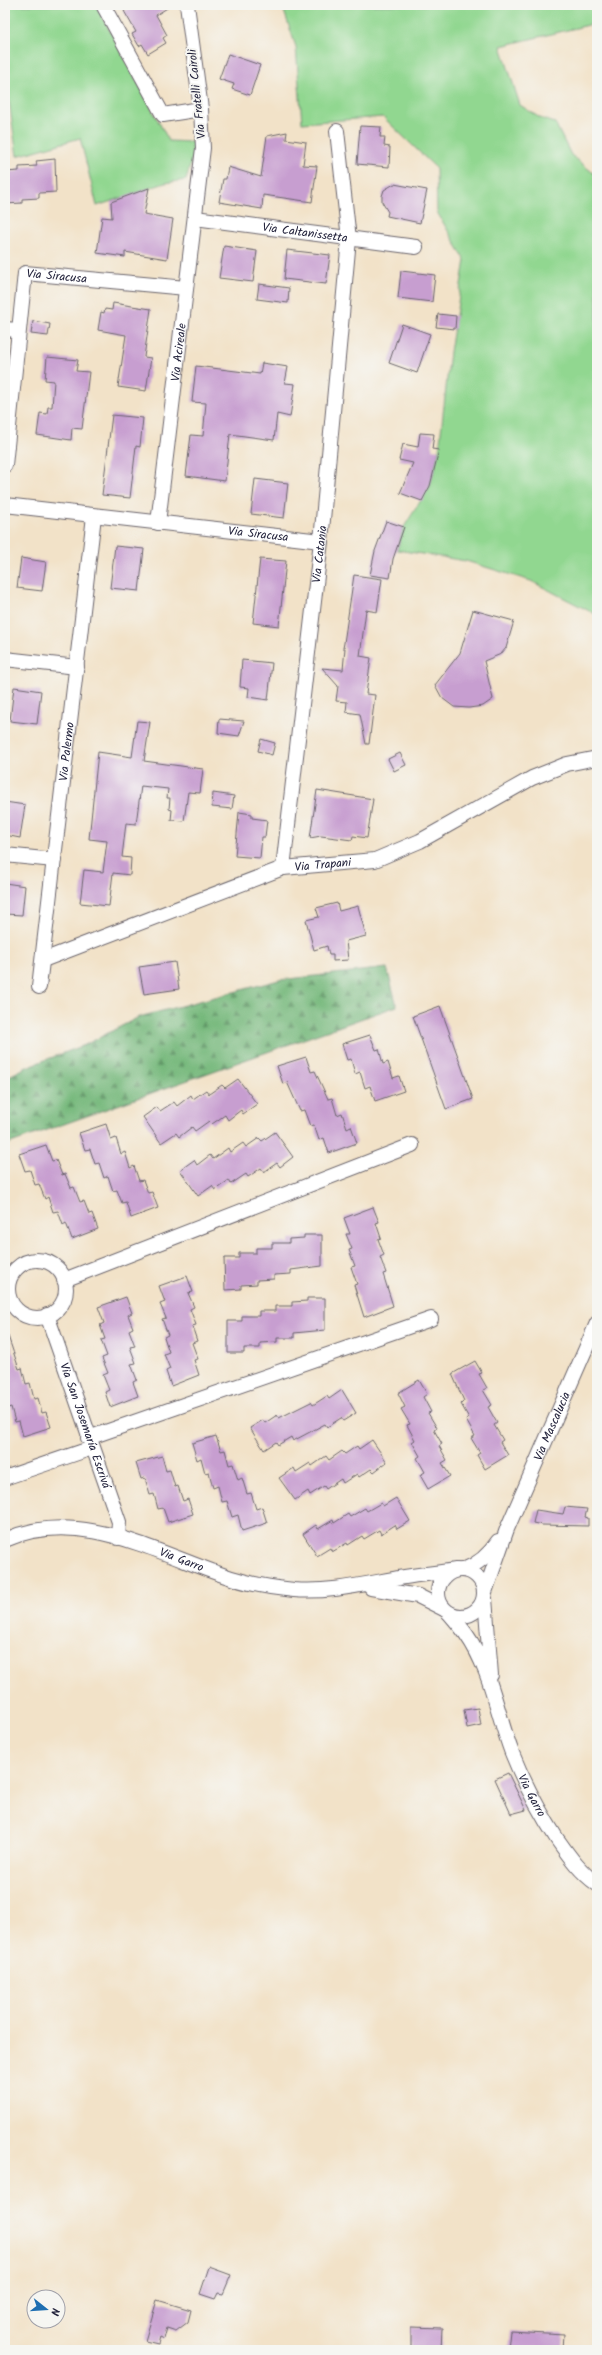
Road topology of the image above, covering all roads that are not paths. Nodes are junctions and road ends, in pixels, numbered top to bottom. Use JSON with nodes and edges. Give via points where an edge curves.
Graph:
{"nodes":[{"id":1,"x":103,"y":5,"type":"edge"},
{"id":2,"x":187,"y":5,"type":"edge"},
{"id":3,"x":200,"y":109,"type":"junction"},
{"id":4,"x":337,"y":130,"type":"dead end"},
{"id":5,"x":199,"y":182,"type":"joint"},
{"id":6,"x":195,"y":218,"type":"junction"},
{"id":7,"x":349,"y":239,"type":"junction"},
{"id":8,"x":416,"y":247,"type":"dead end"},
{"id":9,"x":186,"y":288,"type":"junction"},
{"id":10,"x":11,"y":329,"type":"edge"},
{"id":11,"x":5,"y":465,"type":"edge"},
{"id":12,"x":5,"y":505,"type":"edge"},
{"id":13,"x":94,"y":516,"type":"junction"},
{"id":14,"x":158,"y":523,"type":"junction"},
{"id":15,"x":321,"y":541,"type":"junction"},
{"id":16,"x":5,"y":659,"type":"edge"},
{"id":17,"x":77,"y":667,"type":"junction"},
{"id":18,"x":597,"y":758,"type":"edge"},
{"id":19,"x":5,"y":855,"type":"edge"},
{"id":20,"x":54,"y":860,"type":"junction"},
{"id":21,"x":284,"y":868,"type":"junction"},
{"id":22,"x":43,"y":960,"type":"junction"},
{"id":23,"x":39,"y":987,"type":"dead end"},
{"id":24,"x":412,"y":1146,"type":"dead end"},
{"id":25,"x":64,"y":1280,"type":"junction"},
{"id":26,"x":7,"y":1299,"type":"edge"},
{"id":27,"x":47,"y":1316,"type":"junction"},
{"id":28,"x":431,"y":1319,"type":"dead end"},
{"id":29,"x":597,"y":1323,"type":"edge"},
{"id":30,"x":90,"y":1443,"type":"junction"},
{"id":31,"x":6,"y":1477,"type":"dead end"},
{"id":32,"x":506,"y":1530,"type":"junction"},
{"id":33,"x":118,"y":1538,"type":"junction"},
{"id":34,"x":5,"y":1540,"type":"edge"},
{"id":35,"x":460,"y":1570,"type":"junction"},
{"id":36,"x":361,"y":1586,"type":"junction"},
{"id":37,"x":485,"y":1594,"type":"junction"},
{"id":38,"x":446,"y":1611,"type":"junction"},
{"id":39,"x":492,"y":1691,"type":"junction"},
{"id":40,"x":597,"y":1884,"type":"edge"}],
"edges":[{"from":1,"to":3,"type":"street","via":[[163,115]]},
{"from":2,"to":3,"type":"street","name":"Via Fratelli Cairoli"},
{"from":3,"to":5,"type":"street","name":"Via Fratelli Cairoli","via":[[203,148]]},
{"from":4,"to":7,"type":"street","name":"Via Catania"},
{"from":5,"to":6,"type":"street","name":"Via Acireale"},
{"from":6,"to":7,"type":"street","name":"Via Caltanissetta"},
{"from":6,"to":9,"type":"street","name":"Via Acireale"},
{"from":7,"to":8,"type":"street","name":"Via Caltanissetta"},
{"from":7,"to":15,"type":"street","name":"Via Catania"},
{"from":9,"to":10,"type":"street","name":"Via Siracusa","via":[[25,273]]},
{"from":9,"to":14,"type":"street","name":"Via Acireale"},
{"from":10,"to":11,"type":"street","name":"Via Siracusa"},
{"from":12,"to":13,"type":"street","name":"Via Siracusa"},
{"from":13,"to":14,"type":"street","name":"Via Siracusa"},
{"from":13,"to":17,"type":"street","name":"Via Palermo"},
{"from":14,"to":15,"type":"street","name":"Via Siracusa"},
{"from":15,"to":21,"type":"street","name":"Via Catania"},
{"from":16,"to":17,"type":"street"},
{"from":17,"to":20,"type":"street","name":"Via Palermo"},
{"from":18,"to":21,"type":"street","name":"Via Trapani","via":[[566,764],[532,778],[420,842],[375,860]]},
{"from":19,"to":20,"type":"street"},
{"from":20,"to":22,"type":"street","name":"Via Palermo"},
{"from":21,"to":22,"type":"street","name":"Via Trapani"},
{"from":22,"to":23,"type":"street","name":"Via Palermo"},
{"from":24,"to":25,"type":"street"},
{"from":25,"to":26,"type":"street","via":[[53,1265],[41,1260],[28,1261],[17,1268],[10,1279]]},
{"from":25,"to":27,"type":"street","via":[[65,1294],[62,1301],[59,1307]]},
{"from":26,"to":27,"type":"street","via":[[24,1315]]},
{"from":27,"to":30,"type":"street","name":"Via San Josemaría Escrivá"},
{"from":28,"to":30,"type":"street"},
{"from":29,"to":32,"type":"street","name":"Via Mascalucia"},
{"from":30,"to":31,"type":"street"},
{"from":30,"to":33,"type":"street","name":"Via San Josemaría Escrivá","via":[[119,1522]]},
{"from":32,"to":35,"type":"street","via":[[486,1557],[473,1567]]},
{"from":32,"to":37,"type":"street"},
{"from":33,"to":34,"type":"street","name":"Via Garro","via":[[85,1530],[45,1528]]},
{"from":33,"to":36,"type":"street","name":"Via Garro","via":[[236,1579],[263,1585],[295,1590]]},
{"from":35,"to":36,"type":"street"},
{"from":35,"to":37,"type":"street","via":[[477,1576]]},
{"from":35,"to":38,"type":"street","via":[[446,1575],[440,1584],[438,1595]]},
{"from":36,"to":38,"type":"street","via":[[418,1596]]},
{"from":37,"to":38,"type":"street","via":[[481,1606],[470,1615],[459,1617]]},
{"from":37,"to":39,"type":"street"},
{"from":38,"to":39,"type":"street","via":[[467,1635]]},
{"from":39,"to":40,"type":"street","name":"Via Garro","via":[[512,1752],[530,1795],[571,1859]]}]}
